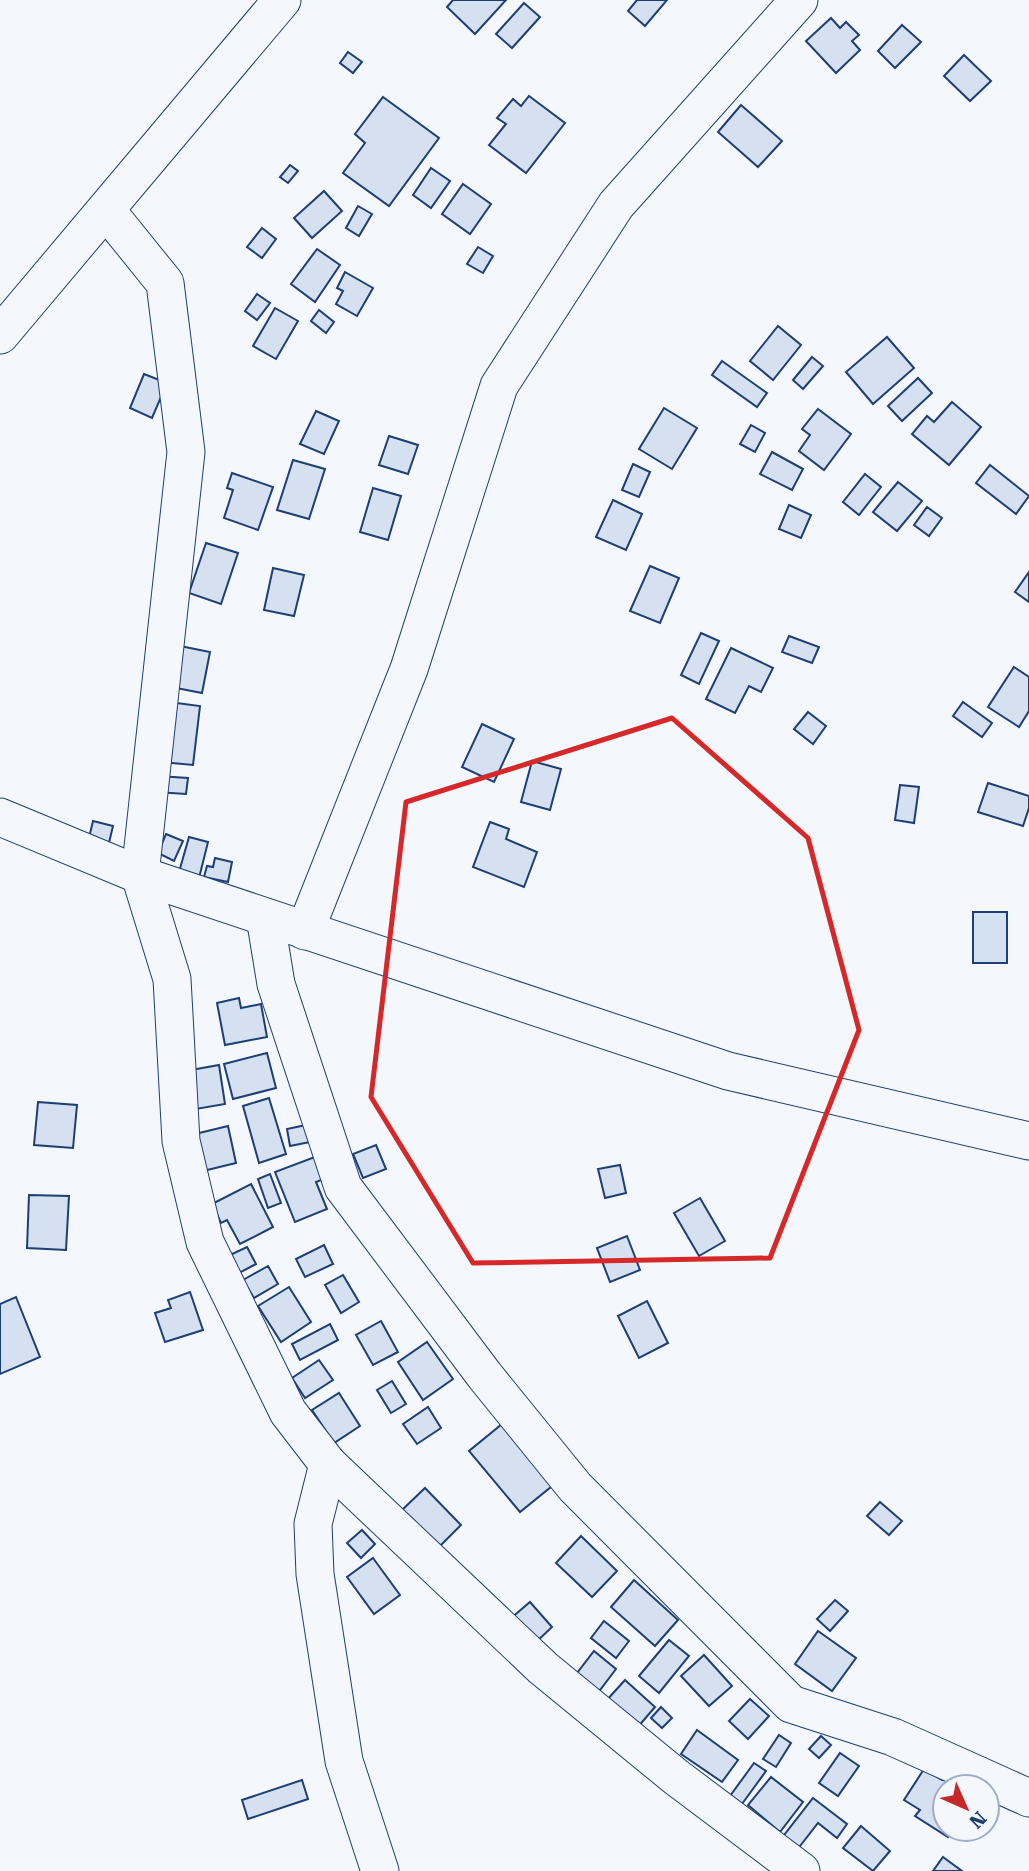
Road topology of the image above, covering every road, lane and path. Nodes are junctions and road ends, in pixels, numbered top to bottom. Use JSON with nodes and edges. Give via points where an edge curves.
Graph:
{"nodes":[{"id":1,"x":282,"y":0,"type":"edge"},
{"id":2,"x":799,"y":0,"type":"edge"},
{"id":3,"x":106,"y":211,"type":"junction"},
{"id":4,"x":0,"y":335,"type":"edge"},
{"id":5,"x":0,"y":817,"type":"edge"},
{"id":6,"x":140,"y":875,"type":"junction"},
{"id":7,"x":264,"y":917,"type":"junction"},
{"id":8,"x":305,"y":931,"type":"junction"},
{"id":9,"x":1029,"y":1141,"type":"edge"},
{"id":10,"x":328,"y":1464,"type":"junction"},
{"id":11,"x":1029,"y":1798,"type":"edge"},
{"id":12,"x":380,"y":1871,"type":"edge"},
{"id":13,"x":801,"y":1871,"type":"edge"}],
"edges":[{"from":1,"to":3,"type":"street"},
{"from":2,"to":8,"type":"street","via":[[615,205],[499,386],[409,669]]},
{"from":3,"to":4,"type":"street"},
{"from":3,"to":6,"type":"street","via":[[164,283],[186,452]]},
{"from":5,"to":6,"type":"street"},
{"from":6,"to":7,"type":"street"},
{"from":6,"to":10,"type":"street","via":[[172,979],[181,1141],[205,1242],[288,1412]]},
{"from":7,"to":8,"type":"street"},
{"from":7,"to":11,"type":"street","via":[[276,984],[343,1186],[485,1376],[575,1487],[791,1704],[893,1737]]},
{"from":8,"to":9,"type":"street","via":[[728,1071]]},
{"from":10,"to":12,"type":"street","via":[[313,1524],[315,1574],[344,1761]]},
{"from":10,"to":13,"type":"street","via":[[543,1668]]}]}
